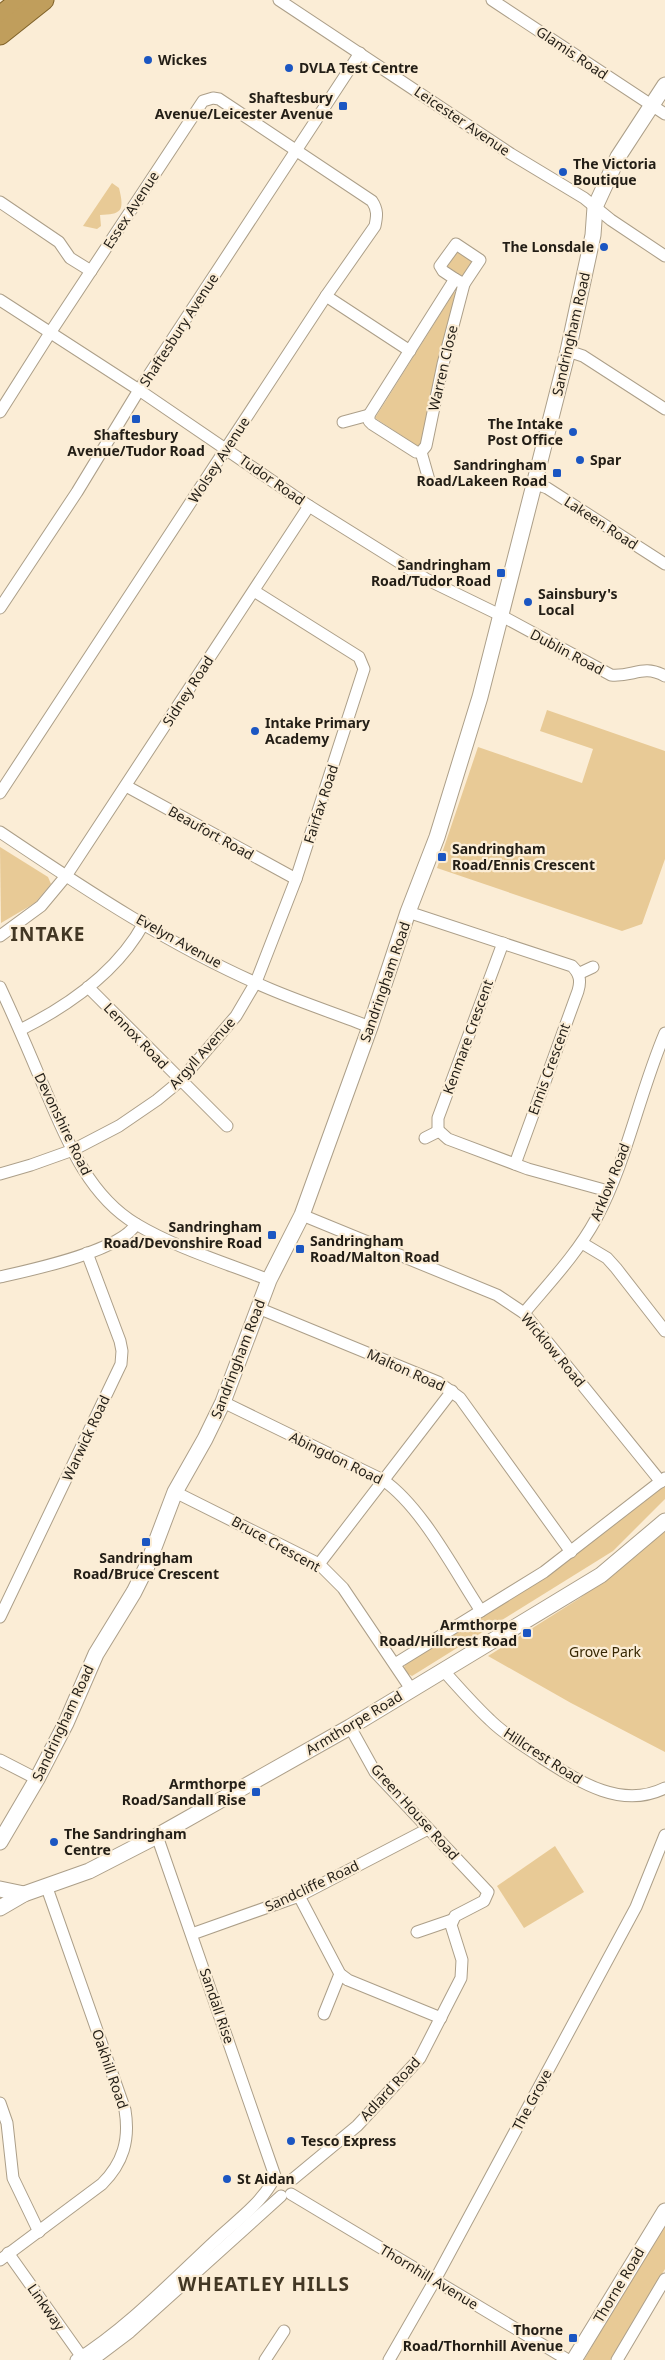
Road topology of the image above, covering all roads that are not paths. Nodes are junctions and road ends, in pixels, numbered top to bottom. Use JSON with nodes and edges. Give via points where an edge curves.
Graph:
{"nodes":[{"id":1,"x":20,"y":0,"type":"edge"},
{"id":2,"x":44,"y":0,"type":"edge"},
{"id":3,"x":279,"y":0,"type":"edge"},
{"id":4,"x":492,"y":0,"type":"edge"},
{"id":5,"x":1,"y":27,"type":"edge"},
{"id":6,"x":360,"y":53,"type":"junction"},
{"id":7,"x":665,"y":85,"type":"edge"},
{"id":8,"x":652,"y":105,"type":"junction"},
{"id":9,"x":665,"y":114,"type":"edge"},
{"id":10,"x":298,"y":150,"type":"junction"},
{"id":11,"x":0,"y":202,"type":"edge"},
{"id":12,"x":595,"y":207,"type":"junction"},
{"id":13,"x":665,"y":256,"type":"edge"},
{"id":14,"x":91,"y":271,"type":"junction"},
{"id":15,"x":326,"y":296,"type":"junction"},
{"id":16,"x":0,"y":300,"type":"edge"},
{"id":17,"x":50,"y":333,"type":"junction"},
{"id":18,"x":410,"y":351,"type":"junction"},
{"id":19,"x":568,"y":351,"type":"junction"},
{"id":20,"x":139,"y":390,"type":"junction"},
{"id":21,"x":665,"y":410,"type":"edge"},
{"id":22,"x":0,"y":412,"type":"edge"},
{"id":23,"x":369,"y":415,"type":"junction"},
{"id":24,"x":343,"y":422,"type":"dead end"},
{"id":25,"x":227,"y":449,"type":"junction"},
{"id":26,"x":422,"y":452,"type":"junction"},
{"id":27,"x":429,"y":480,"type":"dead end"},
{"id":28,"x":536,"y":484,"type":"junction"},
{"id":29,"x":309,"y":506,"type":"junction"},
{"id":30,"x":665,"y":564,"type":"edge"},
{"id":31,"x":254,"y":591,"type":"junction"},
{"id":32,"x":0,"y":608,"type":"edge"},
{"id":33,"x":500,"y":615,"type":"junction"},
{"id":34,"x":665,"y":676,"type":"edge"},
{"id":35,"x":126,"y":786,"type":"junction"},
{"id":36,"x":0,"y":793,"type":"edge"},
{"id":37,"x":0,"y":832,"type":"edge"},
{"id":38,"x":66,"y":876,"type":"junction"},
{"id":39,"x":296,"y":879,"type":"junction"},
{"id":40,"x":408,"y":912,"type":"junction"},
{"id":41,"x":144,"y":923,"type":"junction"},
{"id":42,"x":0,"y":936,"type":"edge"},
{"id":43,"x":503,"y":943,"type":"junction"},
{"id":44,"x":593,"y":967,"type":"dead end"},
{"id":45,"x":578,"y":974,"type":"junction"},
{"id":46,"x":256,"y":982,"type":"junction"},
{"id":47,"x":88,"y":987,"type":"junction"},
{"id":48,"x":0,"y":988,"type":"edge"},
{"id":49,"x":370,"y":1027,"type":"junction"},
{"id":50,"x":20,"y":1030,"type":"junction"},
{"id":51,"x":665,"y":1036,"type":"edge"},
{"id":52,"x":180,"y":1081,"type":"junction"},
{"id":53,"x":227,"y":1126,"type":"dead end"},
{"id":54,"x":439,"y":1131,"type":"junction"},
{"id":55,"x":426,"y":1138,"type":"dead end"},
{"id":56,"x":73,"y":1150,"type":"junction"},
{"id":57,"x":515,"y":1164,"type":"junction"},
{"id":58,"x":0,"y":1174,"type":"edge"},
{"id":59,"x":608,"y":1191,"type":"junction"},
{"id":60,"x":302,"y":1215,"type":"junction"},
{"id":61,"x":136,"y":1224,"type":"junction"},
{"id":62,"x":582,"y":1243,"type":"junction"},
{"id":63,"x":87,"y":1253,"type":"junction"},
{"id":64,"x":0,"y":1277,"type":"edge"},
{"id":65,"x":269,"y":1280,"type":"junction"},
{"id":66,"x":258,"y":1308,"type":"junction"},
{"id":67,"x":524,"y":1313,"type":"junction"},
{"id":68,"x":665,"y":1330,"type":"edge"},
{"id":69,"x":452,"y":1391,"type":"junction"},
{"id":70,"x":223,"y":1402,"type":"junction"},
{"id":71,"x":383,"y":1480,"type":"junction"},
{"id":72,"x":663,"y":1480,"type":"edge"},
{"id":73,"x":175,"y":1492,"type":"junction"},
{"id":74,"x":665,"y":1521,"type":"edge"},
{"id":75,"x":571,"y":1552,"type":"junction"},
{"id":76,"x":319,"y":1564,"type":"junction"},
{"id":77,"x":481,"y":1611,"type":"junction"},
{"id":78,"x":0,"y":1618,"type":"edge"},
{"id":79,"x":395,"y":1664,"type":"junction"},
{"id":80,"x":443,"y":1670,"type":"junction"},
{"id":81,"x":412,"y":1689,"type":"junction"},
{"id":82,"x":350,"y":1726,"type":"junction"},
{"id":83,"x":0,"y":1760,"type":"edge"},
{"id":84,"x":37,"y":1779,"type":"junction"},
{"id":85,"x":665,"y":1788,"type":"edge"},
{"id":86,"x":428,"y":1829,"type":"junction"},
{"id":87,"x":665,"y":1835,"type":"edge"},
{"id":88,"x":156,"y":1836,"type":"junction"},
{"id":89,"x":0,"y":1842,"type":"edge"},
{"id":90,"x":47,"y":1888,"type":"junction"},
{"id":91,"x":0,"y":1889,"type":"edge"},
{"id":92,"x":24,"y":1894,"type":"junction"},
{"id":93,"x":0,"y":1895,"type":"edge"},
{"id":94,"x":298,"y":1896,"type":"junction"},
{"id":95,"x":0,"y":1906,"type":"edge"},
{"id":96,"x":452,"y":1920,"type":"junction"},
{"id":97,"x":418,"y":1932,"type":"dead end"},
{"id":98,"x":192,"y":1934,"type":"junction"},
{"id":99,"x":340,"y":1974,"type":"junction"},
{"id":100,"x":324,"y":2014,"type":"dead end"},
{"id":101,"x":440,"y":2018,"type":"junction"},
{"id":102,"x":0,"y":2103,"type":"edge"},
{"id":103,"x":4,"y":2143,"type":"edge"},
{"id":104,"x":292,"y":2179,"type":"junction"},
{"id":105,"x":273,"y":2180,"type":"junction"},
{"id":106,"x":286,"y":2195,"type":"junction"},
{"id":107,"x":665,"y":2211,"type":"edge"},
{"id":108,"x":39,"y":2232,"type":"junction"},
{"id":109,"x":4,"y":2257,"type":"edge"},
{"id":110,"x":665,"y":2279,"type":"edge"},
{"id":111,"x":435,"y":2280,"type":"junction"},
{"id":112,"x":178,"y":2282,"type":"junction"},
{"id":113,"x":284,"y":2331,"type":"dead end"},
{"id":114,"x":84,"y":2359,"type":"edge"},
{"id":115,"x":265,"y":2360,"type":"edge"},
{"id":116,"x":389,"y":2360,"type":"edge"},
{"id":117,"x":568,"y":2360,"type":"edge"},
{"id":118,"x":574,"y":2360,"type":"edge"},
{"id":119,"x":618,"y":2360,"type":"edge"}],
"edges":[{"from":1,"to":5,"type":"highway"},
{"from":2,"to":5,"type":"highway"},
{"from":3,"to":6,"type":"street","name":"Leicester Avenue"},
{"from":4,"to":8,"type":"street","name":"Glamis Road"},
{"from":6,"to":10,"type":"street","name":"Shaftesbury Avenue"},
{"from":6,"to":12,"type":"street","name":"Leicester Avenue"},
{"from":7,"to":8,"type":"street","name":"Sandringham Road"},
{"from":8,"to":9,"type":"street","name":"Glamis Road"},
{"from":8,"to":12,"type":"street","name":"Sandringham Road","via":[[618,157]]},
{"from":10,"to":14,"type":"street","name":"Essex Avenue","via":[[219,99],[203,101]]},
{"from":10,"to":15,"type":"street","name":"Wolsey Avenue","via":[[376,207],[375,226]]},
{"from":10,"to":20,"type":"street","name":"Shaftesbury Avenue"},
{"from":11,"to":14,"type":"street","via":[[59,242],[70,258]]},
{"from":12,"to":13,"type":"street","name":"Leicester Avenue"},
{"from":12,"to":19,"type":"street","name":"Sandringham Road"},
{"from":14,"to":17,"type":"street","name":"Essex Avenue"},
{"from":15,"to":18,"type":"street"},
{"from":15,"to":25,"type":"street","name":"Wolsey Avenue"},
{"from":16,"to":17,"type":"street","name":"Tudor Road"},
{"from":17,"to":20,"type":"street","name":"Tudor Road"},
{"from":17,"to":22,"type":"street","name":"Essex Avenue"},
{"from":18,"to":23,"type":"street","name":"Warren Close"},
{"from":18,"to":26,"type":"street","name":"Warren Close","via":[[460,281],[426,446]]},
{"from":19,"to":21,"type":"street","via":[[583,356]]},
{"from":19,"to":28,"type":"street","name":"Sandringham Road"},
{"from":20,"to":25,"type":"street","name":"Tudor Road"},
{"from":20,"to":32,"type":"street","name":"Shaftesbury Avenue","via":[[77,492]]},
{"from":23,"to":24,"type":"street"},
{"from":23,"to":26,"type":"street","via":[[368,421],[372,424],[416,452]]},
{"from":25,"to":29,"type":"street","name":"Tudor Road"},
{"from":25,"to":36,"type":"street","name":"Wolsey Avenue"},
{"from":26,"to":27,"type":"street"},
{"from":28,"to":30,"type":"street","name":"Lakeen Road"},
{"from":28,"to":33,"type":"street","name":"Sandringham Road"},
{"from":29,"to":31,"type":"street","name":"Sidney Road"},
{"from":29,"to":33,"type":"street","name":"Tudor Road","via":[[426,579]]},
{"from":31,"to":35,"type":"street","name":"Sidney Road"},
{"from":31,"to":39,"type":"street","name":"Fairfax Road","via":[[359,657],[364,669]]},
{"from":33,"to":34,"type":"street","name":"Dublin Road","via":[[611,675],[621,676],[648,669]]},
{"from":33,"to":40,"type":"street","name":"Sandringham Road","via":[[480,697],[440,828]]},
{"from":35,"to":38,"type":"street","name":"Sidney Road"},
{"from":35,"to":39,"type":"street","name":"Beaufort Road"},
{"from":37,"to":38,"type":"street","name":"Evelyn Avenue"},
{"from":38,"to":41,"type":"street","name":"Evelyn Avenue"},
{"from":38,"to":42,"type":"street","name":"Sidney Road","via":[[41,906]]},
{"from":39,"to":46,"type":"street","name":"Fairfax Road"},
{"from":40,"to":43,"type":"street"},
{"from":40,"to":49,"type":"street","name":"Sandringham Road"},
{"from":41,"to":46,"type":"street","name":"Evelyn Avenue"},
{"from":41,"to":47,"type":"street","via":[[120,957]]},
{"from":43,"to":45,"type":"street","via":[[572,966]]},
{"from":43,"to":54,"type":"street","name":"Kenmare Crescent","via":[[438,1118]]},
{"from":44,"to":45,"type":"street"},
{"from":45,"to":57,"type":"street","name":"Ennis Crescent","via":[[578,992]]},
{"from":46,"to":49,"type":"street","name":"Evelyn Avenue"},
{"from":46,"to":52,"type":"street","name":"Argyll Avenue","via":[[236,1016]]},
{"from":47,"to":50,"type":"street","via":[[47,1017]]},
{"from":47,"to":52,"type":"street","name":"Lennox Road"},
{"from":48,"to":50,"type":"street","name":"Devonshire Road"},
{"from":49,"to":60,"type":"street","name":"Sandringham Road"},
{"from":50,"to":56,"type":"street","name":"Devonshire Road"},
{"from":51,"to":59,"type":"street","name":"Arklow Road"},
{"from":52,"to":53,"type":"street","name":"Lennox Road"},
{"from":52,"to":56,"type":"street","name":"Argyll Avenue","via":[[119,1126]]},
{"from":54,"to":55,"type":"street"},
{"from":54,"to":57,"type":"street","via":[[448,1139]]},
{"from":56,"to":58,"type":"street","name":"Argyll Avenue"},
{"from":56,"to":61,"type":"street","name":"Devonshire Road","via":[[99,1190]]},
{"from":57,"to":59,"type":"street"},
{"from":59,"to":62,"type":"street","name":"Arklow Road"},
{"from":60,"to":65,"type":"street","name":"Sandringham Road"},
{"from":60,"to":67,"type":"street","name":"Wicklow Road","via":[[497,1295]]},
{"from":61,"to":63,"type":"street","via":[[128,1235]]},
{"from":61,"to":65,"type":"street","name":"Devonshire Road"},
{"from":62,"to":67,"type":"street","name":"Arklow Road"},
{"from":62,"to":68,"type":"street","via":[[616,1268]]},
{"from":63,"to":64,"type":"street"},
{"from":63,"to":78,"type":"street","name":"Warwick Road","via":[[120,1341],[121,1364]]},
{"from":65,"to":66,"type":"street","name":"Sandringham Road"},
{"from":66,"to":69,"type":"street","name":"Malton Road","via":[[438,1382]]},
{"from":66,"to":70,"type":"street","name":"Sandringham Road"},
{"from":67,"to":72,"type":"street","name":"Wicklow Road"},
{"from":69,"to":71,"type":"street"},
{"from":69,"to":75,"type":"street","name":"Malton Road"},
{"from":70,"to":71,"type":"street","name":"Abingdon Road"},
{"from":70,"to":73,"type":"street","name":"Sandringham Road"},
{"from":71,"to":76,"type":"street"},
{"from":71,"to":77,"type":"street","name":"Abingdon Road","via":[[415,1510]]},
{"from":72,"to":75,"type":"street"},
{"from":73,"to":76,"type":"street","name":"Bruce Crescent"},
{"from":73,"to":84,"type":"street","name":"Sandringham Road","via":[[147,1566],[96,1654]]},
{"from":74,"to":80,"type":"street","name":"Armthorpe Road","via":[[601,1574]]},
{"from":75,"to":77,"type":"street"},
{"from":76,"to":79,"type":"street","name":"Bruce Crescent","via":[[343,1588]]},
{"from":77,"to":79,"type":"street"},
{"from":79,"to":81,"type":"street","name":"Bruce Crescent"},
{"from":80,"to":81,"type":"street","name":"Armthorpe Road"},
{"from":80,"to":85,"type":"street","name":"Hillcrest Road","via":[[491,1721],[570,1776],[611,1794],[644,1794]]},
{"from":81,"to":82,"type":"street","name":"Armthorpe Road"},
{"from":82,"to":86,"type":"street","name":"Green House Road","via":[[375,1772]]},
{"from":82,"to":88,"type":"street","name":"Armthorpe Road"},
{"from":83,"to":84,"type":"street"},
{"from":84,"to":89,"type":"street","name":"Sandringham Road"},
{"from":86,"to":94,"type":"street","name":"Sandcliffe Road"},
{"from":86,"to":96,"type":"street","name":"Green House Road","via":[[488,1892],[484,1901]]},
{"from":87,"to":111,"type":"street","name":"The Grove","via":[[636,1907]]},
{"from":88,"to":90,"type":"street","name":"Armthorpe Road","via":[[89,1872]]},
{"from":88,"to":98,"type":"street","name":"Sandall Rise"},
{"from":90,"to":92,"type":"street","name":"Armthorpe Road"},
{"from":90,"to":108,"type":"street","name":"Oakhill Road","via":[[125,2110],[127,2136],[121,2159],[112,2174]]},
{"from":91,"to":92,"type":"street","name":"Armthorpe Road"},
{"from":92,"to":95,"type":"street","name":"Armthorpe Road"},
{"from":93,"to":95,"type":"street"},
{"from":94,"to":98,"type":"street","name":"Sandcliffe Road"},
{"from":94,"to":99,"type":"street"},
{"from":96,"to":97,"type":"street"},
{"from":96,"to":101,"type":"street","name":"Adlard Road","via":[[463,1969]]},
{"from":98,"to":105,"type":"street","name":"Sandall Rise"},
{"from":99,"to":100,"type":"street"},
{"from":99,"to":101,"type":"street"},
{"from":101,"to":104,"type":"street","name":"Adlard Road","via":[[412,2068],[344,2138]]},
{"from":102,"to":103,"type":"street","via":[[6,2123]]},
{"from":103,"to":108,"type":"street","via":[[14,2178]]},
{"from":104,"to":105,"type":"street","via":[[283,2173]]},
{"from":104,"to":106,"type":"street","via":[[294,2188]]},
{"from":105,"to":106,"type":"street","via":[[273,2192]]},
{"from":105,"to":112,"type":"street","via":[[259,2200]]},
{"from":106,"to":111,"type":"street","name":"Thornhill Avenue"},
{"from":106,"to":112,"type":"street"},
{"from":107,"to":118,"type":"street","name":"Thorne Road"},
{"from":108,"to":109,"type":"street","name":"Oakhill Road"},
{"from":109,"to":114,"type":"street","name":"Linkway"},
{"from":110,"to":119,"type":"street"},
{"from":111,"to":116,"type":"street","name":"The Grove"},
{"from":111,"to":117,"type":"street","name":"Thornhill Avenue"},
{"from":112,"to":114,"type":"street"},
{"from":113,"to":115,"type":"street"}]}
